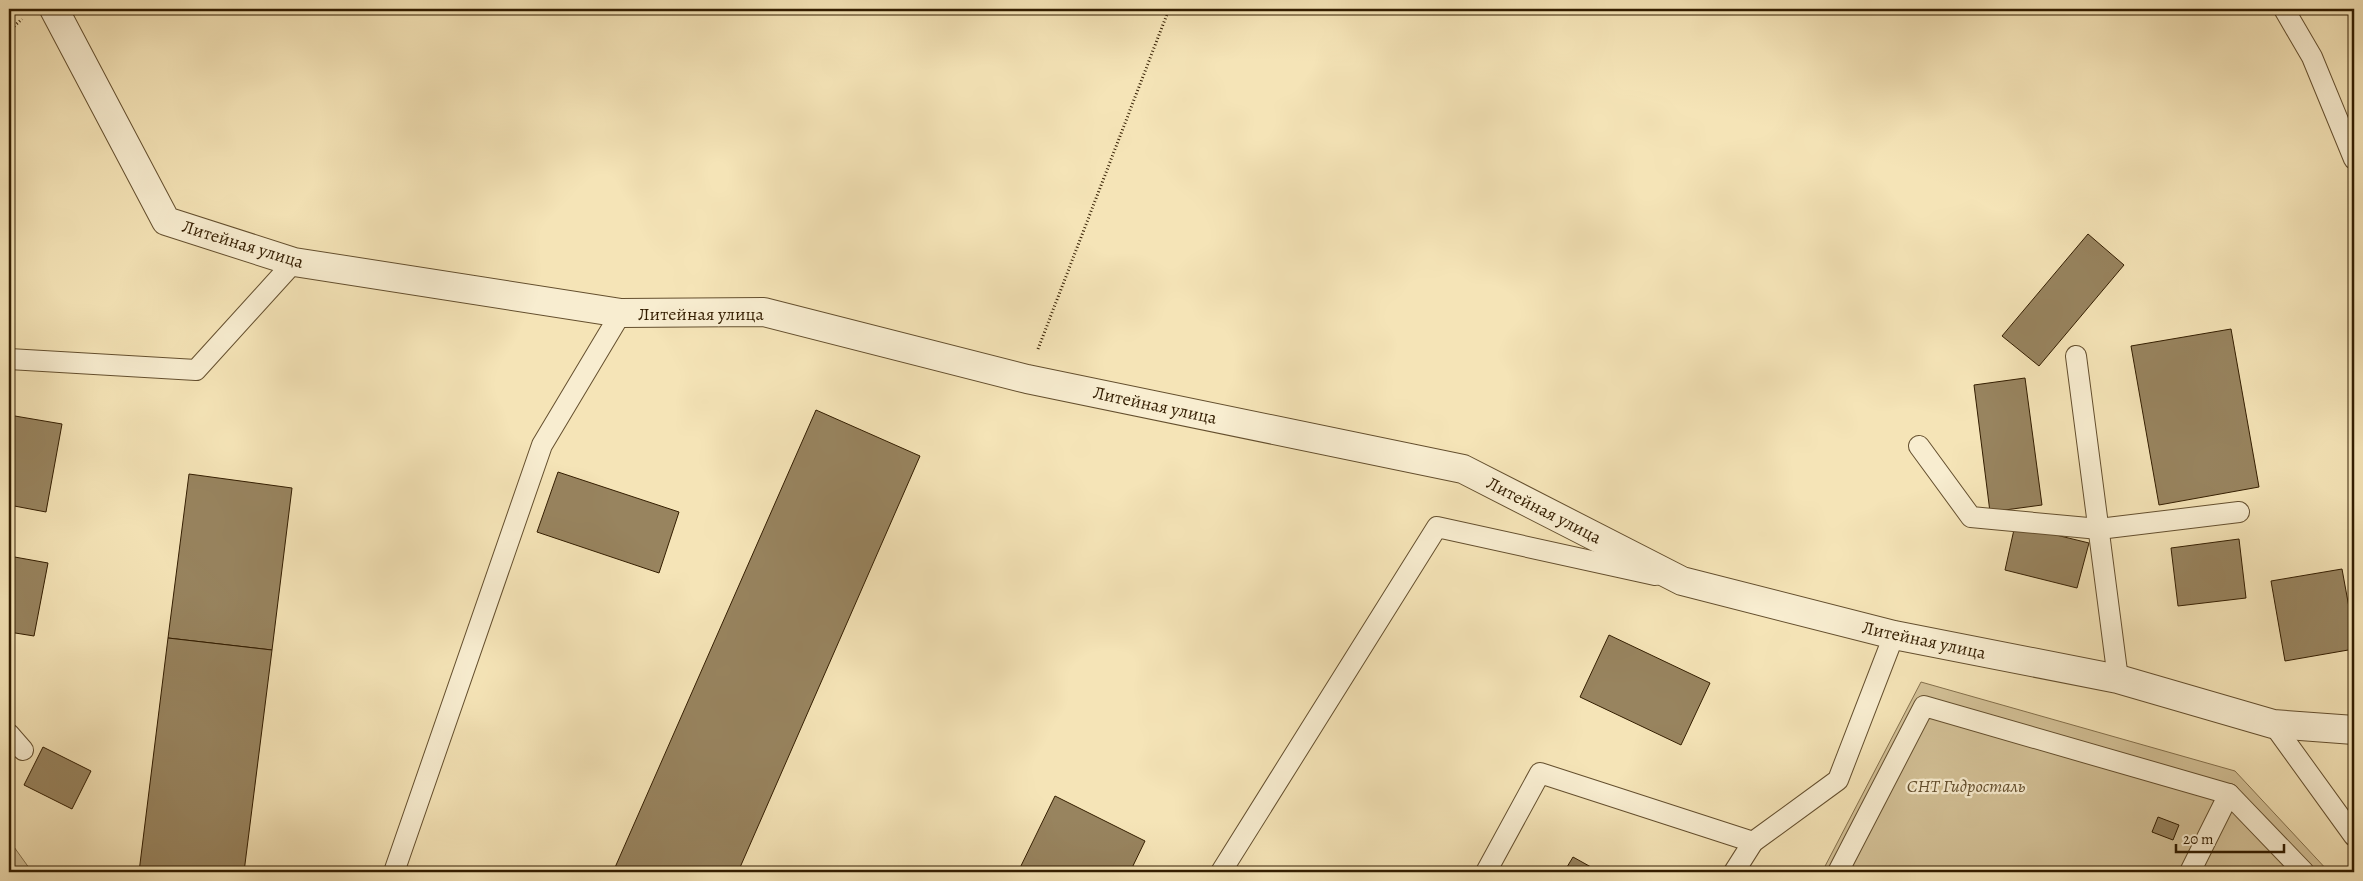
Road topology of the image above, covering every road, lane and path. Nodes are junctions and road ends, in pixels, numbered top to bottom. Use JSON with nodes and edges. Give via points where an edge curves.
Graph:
{"nodes":[{"id":1,"x":54,"y":9,"type":"edge"},
{"id":2,"x":1169,"y":9,"type":"edge"},
{"id":3,"x":2284,"y":9,"type":"edge"},
{"id":4,"x":2354,"y":159,"type":"edge"},
{"id":5,"x":294,"y":262,"type":"junction"},
{"id":6,"x":621,"y":313,"type":"junction"},
{"id":7,"x":2076,"y":356,"type":"dead end"},
{"id":8,"x":9,"y":359,"type":"edge"},
{"id":9,"x":1027,"y":379,"type":"junction"},
{"id":10,"x":1920,"y":446,"type":"dead end"},
{"id":11,"x":2238,"y":512,"type":"dead end"},
{"id":12,"x":2099,"y":529,"type":"junction"},
{"id":13,"x":1682,"y":581,"type":"junction"},
{"id":14,"x":1894,"y":635,"type":"junction"},
{"id":15,"x":2118,"y":679,"type":"junction"},
{"id":16,"x":2273,"y":724,"type":"junction"},
{"id":17,"x":2354,"y":730,"type":"edge"},
{"id":18,"x":9,"y":734,"type":"edge"},
{"id":19,"x":23,"y":750,"type":"dead end"},
{"id":20,"x":2229,"y":794,"type":"junction"},
{"id":21,"x":2354,"y":836,"type":"edge"},
{"id":22,"x":1753,"y":842,"type":"junction"},
{"id":23,"x":394,"y":872,"type":"edge"},
{"id":24,"x":1221,"y":872,"type":"edge"},
{"id":25,"x":1486,"y":872,"type":"edge"},
{"id":26,"x":1734,"y":872,"type":"edge"},
{"id":27,"x":1838,"y":872,"type":"edge"},
{"id":28,"x":2190,"y":872,"type":"edge"},
{"id":29,"x":2304,"y":872,"type":"edge"}],
"edges":[{"from":1,"to":5,"type":"street","name":"Литейная улица","via":[[166,221]]},
{"from":2,"to":9,"type":"path"},
{"from":3,"to":4,"type":"lane","via":[[2312,57]]},
{"from":5,"to":6,"type":"street","name":"Литейная улица"},
{"from":5,"to":8,"type":"lane","via":[[196,370]]},
{"from":6,"to":9,"type":"street","name":"Литейная улица","via":[[764,312]]},
{"from":6,"to":23,"type":"lane","via":[[542,445]]},
{"from":7,"to":12,"type":"lane"},
{"from":9,"to":13,"type":"street","name":"Литейная улица","via":[[1463,469]]},
{"from":10,"to":12,"type":"lane","via":[[1970,517]]},
{"from":11,"to":12,"type":"lane"},
{"from":12,"to":15,"type":"lane"},
{"from":13,"to":14,"type":"street","name":"Литейная улица"},
{"from":13,"to":24,"type":"lane","via":[[1437,527]]},
{"from":14,"to":15,"type":"street","name":"Литейная улица"},
{"from":14,"to":22,"type":"lane","via":[[1838,780]]},
{"from":15,"to":16,"type":"street","name":"Литейная улица"},
{"from":16,"to":17,"type":"street","name":"Литейная улица"},
{"from":16,"to":21,"type":"lane"},
{"from":18,"to":19,"type":"lane"},
{"from":20,"to":27,"type":"lane","via":[[1924,706]]},
{"from":20,"to":28,"type":"lane"},
{"from":20,"to":29,"type":"lane"},
{"from":22,"to":25,"type":"lane","via":[[1540,773]]},
{"from":22,"to":26,"type":"lane"}]}
